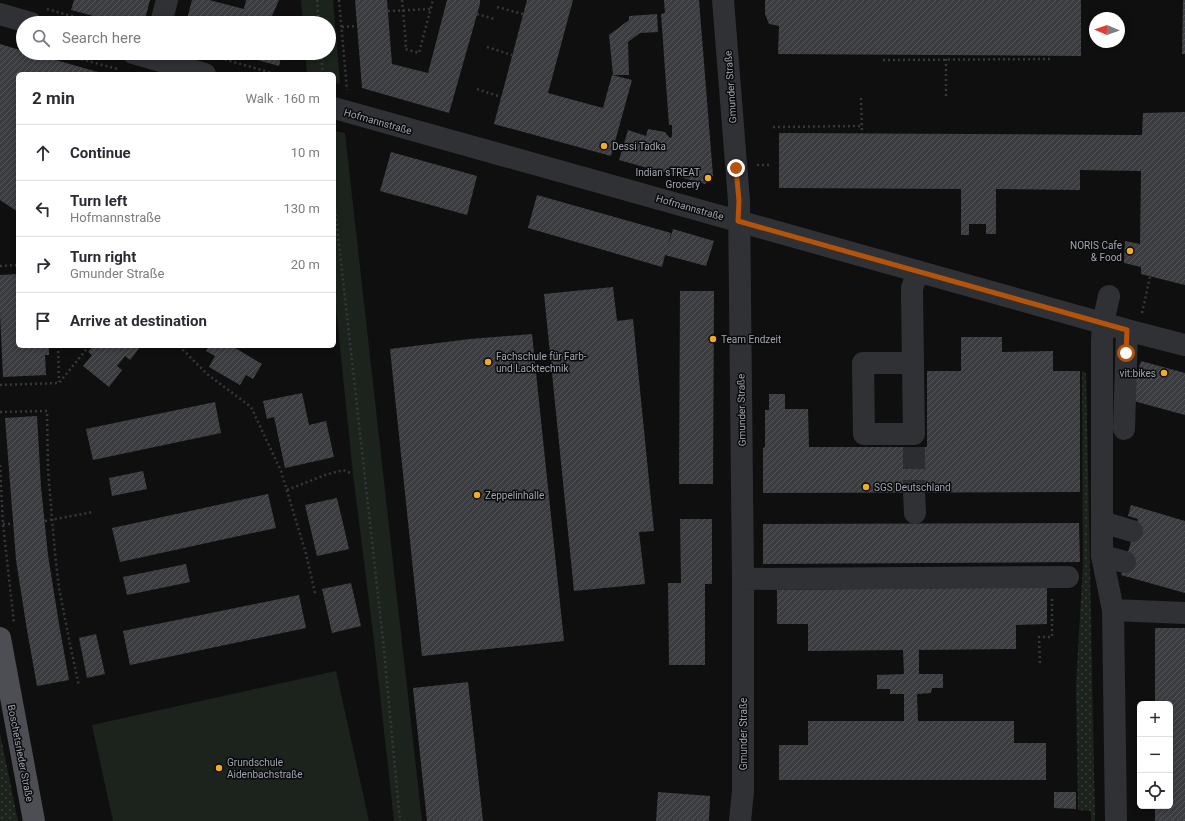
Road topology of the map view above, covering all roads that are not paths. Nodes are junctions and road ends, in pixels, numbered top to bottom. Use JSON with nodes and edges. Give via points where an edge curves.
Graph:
{"nodes":[{"id":1,"x":167,"y":0,"type":"edge"},
{"id":2,"x":723,"y":0,"type":"edge"},
{"id":3,"x":0,"y":14,"type":"edge"},
{"id":4,"x":38,"y":16,"type":"edge"},
{"id":5,"x":163,"y":16,"type":"edge"},
{"id":6,"x":156,"y":60,"type":"edge"},
{"id":7,"x":196,"y":70,"type":"edge"},
{"id":8,"x":341,"y":101,"type":"edge"},
{"id":9,"x":738,"y":221,"type":"junction"},
{"id":10,"x":918,"y":271,"type":"junction"},
{"id":11,"x":1109,"y":296,"type":"dead end"},
{"id":12,"x":1103,"y":323,"type":"junction"},
{"id":13,"x":1127,"y":330,"type":"junction"},
{"id":14,"x":1185,"y":345,"type":"edge"},
{"id":15,"x":913,"y":363,"type":"junction"},
{"id":16,"x":1124,"y":429,"type":"dead end"},
{"id":17,"x":914,"y":492,"type":"tunnel mouth"},
{"id":18,"x":915,"y":513,"type":"dead end"},
{"id":19,"x":1102,"y":522,"type":"junction"},
{"id":20,"x":1132,"y":531,"type":"dead end"},
{"id":21,"x":1102,"y":556,"type":"junction"},
{"id":22,"x":1125,"y":562,"type":"dead end"},
{"id":23,"x":1060,"y":577,"type":"road end"},
{"id":24,"x":743,"y":580,"type":"junction"},
{"id":25,"x":1114,"y":610,"type":"junction"},
{"id":26,"x":1185,"y":613,"type":"edge"},
{"id":27,"x":0,"y":638,"type":"edge"},
{"id":28,"x":34,"y":821,"type":"edge"},
{"id":29,"x":740,"y":821,"type":"edge"},
{"id":30,"x":1116,"y":821,"type":"edge"}],
"edges":[{"from":1,"to":5,"type":"street"},
{"from":2,"to":9,"type":"street","name":"Gmunder Straße","via":[[739,201]]},
{"from":3,"to":4,"type":"street"},
{"from":6,"to":7,"type":"street"},
{"from":8,"to":9,"type":"street","name":"Hofmannstraße"},
{"from":9,"to":10,"type":"street","name":"Hofmannstraße"},
{"from":9,"to":24,"type":"street","name":"Gmunder Straße"},
{"from":10,"to":12,"type":"street","name":"Hofmannstraße"},
{"from":10,"to":15,"type":"street","via":[[912,288]]},
{"from":11,"to":12,"type":"street"},
{"from":12,"to":13,"type":"street","name":"Hofmannstraße"},
{"from":12,"to":19,"type":"street"},
{"from":13,"to":14,"type":"street","name":"Hofmannstraße"},
{"from":13,"to":16,"type":"street"},
{"from":15,"to":15,"type":"street","via":[[863,364],[864,434],[914,440]]},
{"from":17,"to":18,"type":"street"},
{"from":19,"to":20,"type":"street"},
{"from":19,"to":21,"type":"street"},
{"from":21,"to":22,"type":"street"},
{"from":21,"to":25,"type":"street"},
{"from":23,"to":24,"type":"street"},
{"from":24,"to":29,"type":"street","name":"Gmunder Straße","via":[[743,792]]},
{"from":25,"to":26,"type":"street"},
{"from":25,"to":30,"type":"street"},
{"from":27,"to":28,"type":"main road","name":"Boschetsrieder Straße"}]}
